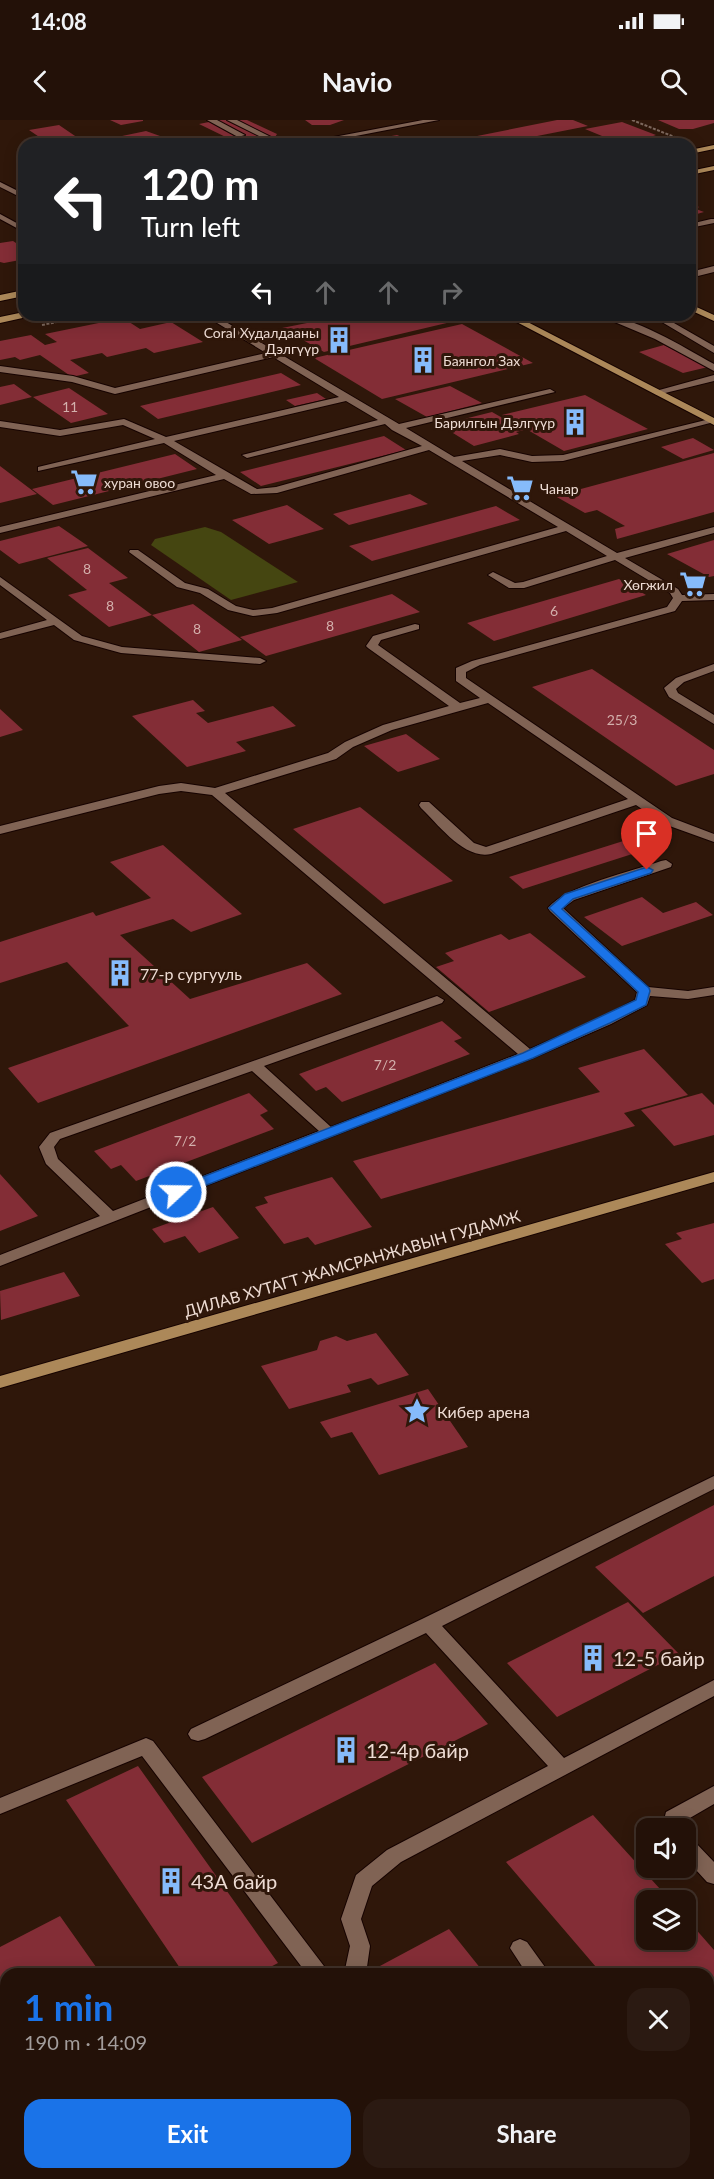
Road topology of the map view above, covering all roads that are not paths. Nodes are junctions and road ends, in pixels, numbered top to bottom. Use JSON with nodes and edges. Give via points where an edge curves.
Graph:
{"nodes":[{"id":1,"x":211,"y":120,"type":"edge"},
{"id":2,"x":231,"y":120,"type":"edge"},
{"id":3,"x":435,"y":120,"type":"edge"},
{"id":4,"x":248,"y":138,"type":"edge"},
{"id":5,"x":268,"y":138,"type":"edge"},
{"id":6,"x":334,"y":138,"type":"edge"},
{"id":7,"x":714,"y":147,"type":"edge"},
{"id":8,"x":696,"y":151,"type":"edge"},
{"id":9,"x":714,"y":168,"type":"edge"},
{"id":10,"x":696,"y":172,"type":"edge"},
{"id":11,"x":0,"y":184,"type":"edge"},
{"id":12,"x":18,"y":194,"type":"edge"},
{"id":13,"x":0,"y":216,"type":"edge"},
{"id":14,"x":711,"y":221,"type":"dead end"},
{"id":15,"x":696,"y":225,"type":"edge"},
{"id":16,"x":18,"y":226,"type":"edge"},
{"id":17,"x":714,"y":269,"type":"edge"},
{"id":18,"x":696,"y":272,"type":"edge"},
{"id":19,"x":18,"y":294,"type":"edge"},
{"id":20,"x":0,"y":298,"type":"edge"},
{"id":21,"x":696,"y":310,"type":"edge"},
{"id":22,"x":18,"y":316,"type":"edge"},
{"id":23,"x":714,"y":318,"type":"edge"},
{"id":24,"x":0,"y":320,"type":"edge"},
{"id":25,"x":218,"y":321,"type":"edge"},
{"id":26,"x":519,"y":321,"type":"edge"},
{"id":27,"x":617,"y":321,"type":"edge"},
{"id":28,"x":664,"y":321,"type":"edge"},
{"id":29,"x":714,"y":350,"type":"edge"},
{"id":30,"x":274,"y":354,"type":"junction"},
{"id":31,"x":714,"y":368,"type":"edge"},
{"id":32,"x":0,"y":369,"type":"edge"},
{"id":33,"x":714,"y":378,"type":"edge"},
{"id":34,"x":550,"y":392,"type":"dead end"},
{"id":35,"x":657,"y":392,"type":"junction"},
{"id":36,"x":345,"y":398,"type":"junction"},
{"id":37,"x":384,"y":421,"type":"junction"},
{"id":38,"x":713,"y":421,"type":"edge"},
{"id":39,"x":0,"y":424,"type":"edge"},
{"id":40,"x":395,"y":428,"type":"junction"},
{"id":41,"x":167,"y":441,"type":"junction"},
{"id":42,"x":429,"y":447,"type":"junction"},
{"id":43,"x":247,"y":455,"type":"dead end"},
{"id":44,"x":453,"y":460,"type":"junction"},
{"id":45,"x":42,"y":469,"type":"dead end"},
{"id":46,"x":225,"y":476,"type":"junction"},
{"id":47,"x":566,"y":528,"type":"junction"},
{"id":48,"x":0,"y":530,"type":"edge"},
{"id":49,"x":714,"y":530,"type":"edge"},
{"id":50,"x":134,"y":552,"type":"dead end"},
{"id":51,"x":615,"y":557,"type":"junction"},
{"id":52,"x":493,"y":575,"type":"dead end"},
{"id":53,"x":0,"y":580,"type":"edge"},
{"id":54,"x":714,"y":597,"type":"edge"},
{"id":55,"x":679,"y":598,"type":"junction"},
{"id":56,"x":54,"y":622,"type":"junction"},
{"id":57,"x":416,"y":627,"type":"dead end"},
{"id":58,"x":0,"y":636,"type":"edge"},
{"id":59,"x":260,"y":661,"type":"dead end"},
{"id":60,"x":714,"y":667,"type":"edge"},
{"id":61,"x":490,"y":699,"type":"junction"},
{"id":62,"x":458,"y":707,"type":"junction"},
{"id":63,"x":714,"y":720,"type":"edge"},
{"id":64,"x":216,"y":792,"type":"junction"},
{"id":65,"x":639,"y":800,"type":"junction"},
{"id":66,"x":425,"y":805,"type":"dead end"},
{"id":67,"x":0,"y":830,"type":"edge"},
{"id":68,"x":714,"y":838,"type":"edge"},
{"id":69,"x":666,"y":864,"type":"dead end"},
{"id":70,"x":644,"y":991,"type":"junction"},
{"id":71,"x":714,"y":991,"type":"edge"},
{"id":72,"x":437,"y":1000,"type":"dead end"},
{"id":73,"x":528,"y":1055,"type":"junction"},
{"id":74,"x":254,"y":1065,"type":"junction"},
{"id":75,"x":329,"y":1133,"type":"junction"},
{"id":76,"x":714,"y":1178,"type":"edge"},
{"id":77,"x":111,"y":1218,"type":"junction"},
{"id":78,"x":0,"y":1261,"type":"edge"},
{"id":79,"x":0,"y":1382,"type":"edge"},
{"id":80,"x":714,"y":1482,"type":"edge"},
{"id":81,"x":429,"y":1624,"type":"junction"},
{"id":82,"x":714,"y":1687,"type":"edge"},
{"id":83,"x":198,"y":1734,"type":"dead end"},
{"id":84,"x":562,"y":1768,"type":"junction"},
{"id":85,"x":714,"y":1794,"type":"edge"},
{"id":86,"x":0,"y":1806,"type":"edge"},
{"id":87,"x":673,"y":1818,"type":"edge"},
{"id":88,"x":696,"y":1857,"type":"edge"},
{"id":89,"x":714,"y":1876,"type":"edge"},
{"id":90,"x":520,"y":1948,"type":"dead end"},
{"id":91,"x":313,"y":1968,"type":"edge"},
{"id":92,"x":356,"y":1968,"type":"edge"},
{"id":93,"x":535,"y":1968,"type":"edge"}],
"edges":[{"from":1,"to":4,"type":"street"},
{"from":2,"to":5,"type":"street"},
{"from":3,"to":6,"type":"street"},
{"from":7,"to":8,"type":"main road"},
{"from":9,"to":10,"type":"main road"},
{"from":11,"to":12,"type":"street"},
{"from":13,"to":16,"type":"street"},
{"from":14,"to":15,"type":"street"},
{"from":17,"to":18,"type":"street"},
{"from":19,"to":20,"type":"main road"},
{"from":21,"to":23,"type":"main road"},
{"from":22,"to":24,"type":"main road"},
{"from":25,"to":30,"type":"street"},
{"from":26,"to":35,"type":"main road"},
{"from":27,"to":31,"type":"street","via":[[658,337]]},
{"from":28,"to":29,"type":"street"},
{"from":30,"to":32,"type":"street","via":[[115,391],[73,379]]},
{"from":30,"to":36,"type":"street"},
{"from":33,"to":35,"type":"street"},
{"from":34,"to":40,"type":"street"},
{"from":35,"to":38,"type":"main road"},
{"from":36,"to":37,"type":"street"},
{"from":36,"to":41,"type":"street"},
{"from":37,"to":40,"type":"street"},
{"from":37,"to":43,"type":"street"},
{"from":38,"to":44,"type":"street","via":[[563,458],[532,459],[500,452]]},
{"from":39,"to":41,"type":"street","via":[[60,433],[124,422]]},
{"from":40,"to":42,"type":"street"},
{"from":41,"to":45,"type":"street"},
{"from":41,"to":46,"type":"street"},
{"from":42,"to":44,"type":"street"},
{"from":42,"to":46,"type":"street","via":[[277,490],[255,492]]},
{"from":44,"to":47,"type":"street"},
{"from":46,"to":48,"type":"street"},
{"from":47,"to":50,"type":"street","via":[[273,611],[253,613],[181,585]]},
{"from":47,"to":51,"type":"street"},
{"from":49,"to":51,"type":"street"},
{"from":51,"to":52,"type":"street","via":[[524,585],[513,586]]},
{"from":51,"to":55,"type":"street","via":[[674,591]]},
{"from":53,"to":56,"type":"street"},
{"from":54,"to":55,"type":"street"},
{"from":55,"to":61,"type":"street","via":[[671,609],[460,670],[460,679]]},
{"from":56,"to":58,"type":"street"},
{"from":56,"to":59,"type":"street","via":[[78,638],[121,650]]},
{"from":57,"to":62,"type":"street","via":[[377,638],[372,646]]},
{"from":60,"to":63,"type":"street","via":[[669,688],[673,695]]},
{"from":61,"to":62,"type":"street"},
{"from":61,"to":65,"type":"street"},
{"from":62,"to":64,"type":"street","via":[[372,733],[332,756]]},
{"from":64,"to":67,"type":"street","via":[[159,790]]},
{"from":64,"to":73,"type":"street"},
{"from":65,"to":66,"type":"street","via":[[486,851],[469,846]]},
{"from":65,"to":68,"type":"street","via":[[668,821]]},
{"from":69,"to":70,"type":"street","via":[[569,897],[555,908]]},
{"from":70,"to":71,"type":"street","via":[[677,996]]},
{"from":70,"to":73,"type":"street","via":[[642,1002]]},
{"from":72,"to":74,"type":"street"},
{"from":73,"to":75,"type":"street"},
{"from":74,"to":75,"type":"street"},
{"from":74,"to":77,"type":"street","via":[[55,1136],[46,1147],[51,1161]]},
{"from":75,"to":77,"type":"street"},
{"from":76,"to":79,"type":"main road","name":"ДИЛАВ ХУТАГТ ЖАМСРАНЖАВЫН ГУДАМЖ"},
{"from":77,"to":78,"type":"street"},
{"from":80,"to":81,"type":"street"},
{"from":81,"to":83,"type":"street"},
{"from":81,"to":84,"type":"street"},
{"from":82,"to":84,"type":"street"},
{"from":84,"to":92,"type":"street","via":[[394,1856],[363,1881],[351,1919],[360,1946]]},
{"from":85,"to":87,"type":"street"},
{"from":86,"to":91,"type":"street","via":[[146,1746]]},
{"from":88,"to":89,"type":"street"},
{"from":90,"to":93,"type":"street"}]}
